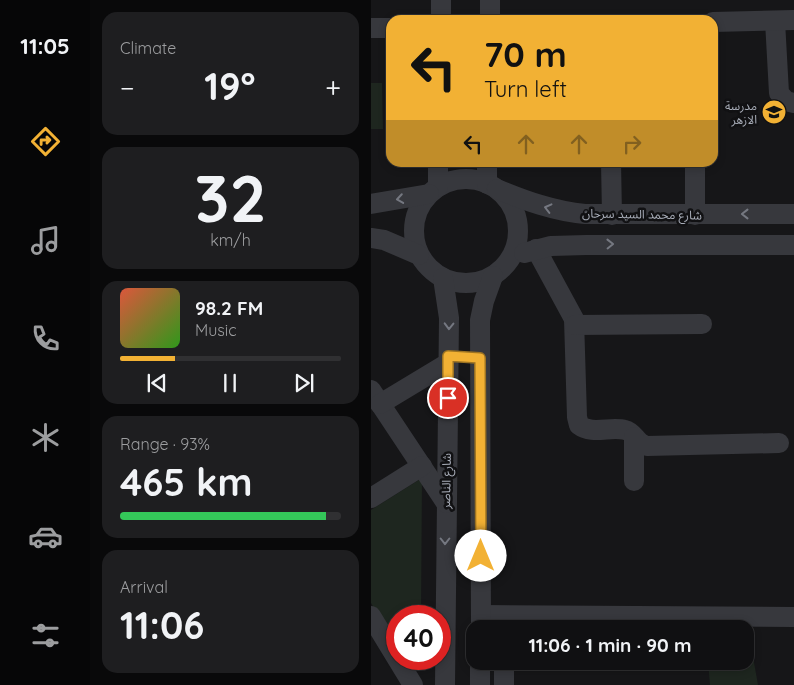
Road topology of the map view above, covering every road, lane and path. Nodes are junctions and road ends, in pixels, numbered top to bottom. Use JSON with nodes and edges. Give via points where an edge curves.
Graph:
{"nodes":[{"id":1,"x":441,"y":0,"type":"edge"},
{"id":2,"x":491,"y":0,"type":"edge"},
{"id":3,"x":441,"y":15,"type":"edge"},
{"id":4,"x":490,"y":15,"type":"edge"},
{"id":5,"x":784,"y":21,"type":"edge"},
{"id":6,"x":718,"y":22,"type":"edge"},
{"id":7,"x":371,"y":28,"type":"edge"},
{"id":8,"x":386,"y":28,"type":"edge"},
{"id":9,"x":794,"y":103,"type":"edge"},
{"id":10,"x":438,"y":167,"type":"edge"},
{"id":11,"x":488,"y":167,"type":"edge"},
{"id":12,"x":611,"y":167,"type":"edge"},
{"id":13,"x":695,"y":167,"type":"edge"},
{"id":14,"x":490,"y":186,"type":"junction"},
{"id":15,"x":433,"y":191,"type":"junction"},
{"id":16,"x":371,"y":204,"type":"edge"},
{"id":17,"x":585,"y":214,"type":"junction"},
{"id":18,"x":794,"y":214,"type":"edge"},
{"id":19,"x":612,"y":215,"type":"junction"},
{"id":20,"x":695,"y":215,"type":"junction"},
{"id":21,"x":371,"y":238,"type":"edge"},
{"id":22,"x":586,"y":245,"type":"junction"},
{"id":23,"x":794,"y":245,"type":"edge"},
{"id":24,"x":535,"y":249,"type":"junction"},
{"id":25,"x":419,"y":255,"type":"junction"},
{"id":26,"x":511,"y":258,"type":"junction"},
{"id":27,"x":493,"y":276,"type":"junction"},
{"id":28,"x":443,"y":278,"type":"junction"},
{"id":29,"x":702,"y":324,"type":"dead end"},
{"id":30,"x":575,"y":325,"type":"junction"},
{"id":31,"x":480,"y":358,"type":"junction"},
{"id":32,"x":448,"y":360,"type":"junction"},
{"id":33,"x":376,"y":397,"type":"edge"},
{"id":34,"x":634,"y":437,"type":"junction"},
{"id":35,"x":779,"y":443,"type":"dead end"},
{"id":36,"x":422,"y":466,"type":"junction"},
{"id":37,"x":634,"y":481,"type":"dead end"},
{"id":38,"x":373,"y":494,"type":"edge"},
{"id":39,"x":446,"y":503,"type":"junction"},
{"id":40,"x":371,"y":616,"type":"edge"},
{"id":41,"x":794,"y":617,"type":"edge"},
{"id":42,"x":486,"y":620,"type":"edge"},
{"id":43,"x":640,"y":620,"type":"edge"},
{"id":44,"x":480,"y":670,"type":"edge"},
{"id":45,"x":504,"y":670,"type":"edge"},
{"id":46,"x":413,"y":685,"type":"edge"},
{"id":47,"x":445,"y":685,"type":"edge"},
{"id":48,"x":480,"y":685,"type":"edge"},
{"id":49,"x":504,"y":685,"type":"edge"}],
"edges":[{"from":1,"to":3,"type":"street"},
{"from":2,"to":4,"type":"street"},
{"from":5,"to":6,"type":"street"},
{"from":5,"to":9,"type":"street","via":[[779,93],[786,101]]},
{"from":7,"to":8,"type":"street"},
{"from":10,"to":15,"type":"street"},
{"from":11,"to":14,"type":"street"},
{"from":12,"to":19,"type":"street"},
{"from":13,"to":20,"type":"street"},
{"from":14,"to":15,"type":"street","via":[[462,179]]},
{"from":17,"to":14,"type":"street","name":"شارع محمد السيد سرحان","one_way":true,"via":[[540,206]]},
{"from":14,"to":26,"type":"street","via":[[510,204],[517,225]]},
{"from":15,"to":16,"type":"street","one_way":true},
{"from":15,"to":25,"type":"street","via":[[419,208],[414,223]]},
{"from":17,"to":19,"type":"street","name":"شارع محمد السيد سرحان"},
{"from":17,"to":22,"type":"street"},
{"from":18,"to":20,"type":"street","name":"شارع محمد السيد سرحان","one_way":true},
{"from":19,"to":20,"type":"street","name":"شارع محمد السيد سرحان"},
{"from":21,"to":25,"type":"street"},
{"from":22,"to":23,"type":"street","one_way":true},
{"from":22,"to":24,"type":"street"},
{"from":24,"to":26,"type":"street"},
{"from":24,"to":30,"type":"street"},
{"from":25,"to":28,"type":"street","via":[[433,272]]},
{"from":26,"to":27,"type":"street"},
{"from":27,"to":28,"type":"street","via":[[473,283]]},
{"from":27,"to":31,"type":"street","via":[[480,320]]},
{"from":28,"to":32,"type":"street","name":"شارع الناصر","one_way":true,"via":[[449,318]]},
{"from":29,"to":30,"type":"street"},
{"from":30,"to":34,"type":"street","via":[[579,425],[587,430],[624,429]]},
{"from":31,"to":32,"type":"street"},
{"from":31,"to":42,"type":"street"},
{"from":32,"to":33,"type":"street"},
{"from":32,"to":39,"type":"street","name":"شارع الناصر"},
{"from":33,"to":36,"type":"street"},
{"from":34,"to":35,"type":"street","via":[[647,446]]},
{"from":34,"to":37,"type":"street"},
{"from":36,"to":38,"type":"street"},
{"from":36,"to":39,"type":"street"},
{"from":39,"to":47,"type":"street","name":"شارع الناصر","one_way":true},
{"from":40,"to":46,"type":"street"},
{"from":41,"to":43,"type":"street"},
{"from":44,"to":48,"type":"street"},
{"from":45,"to":49,"type":"street"}]}
